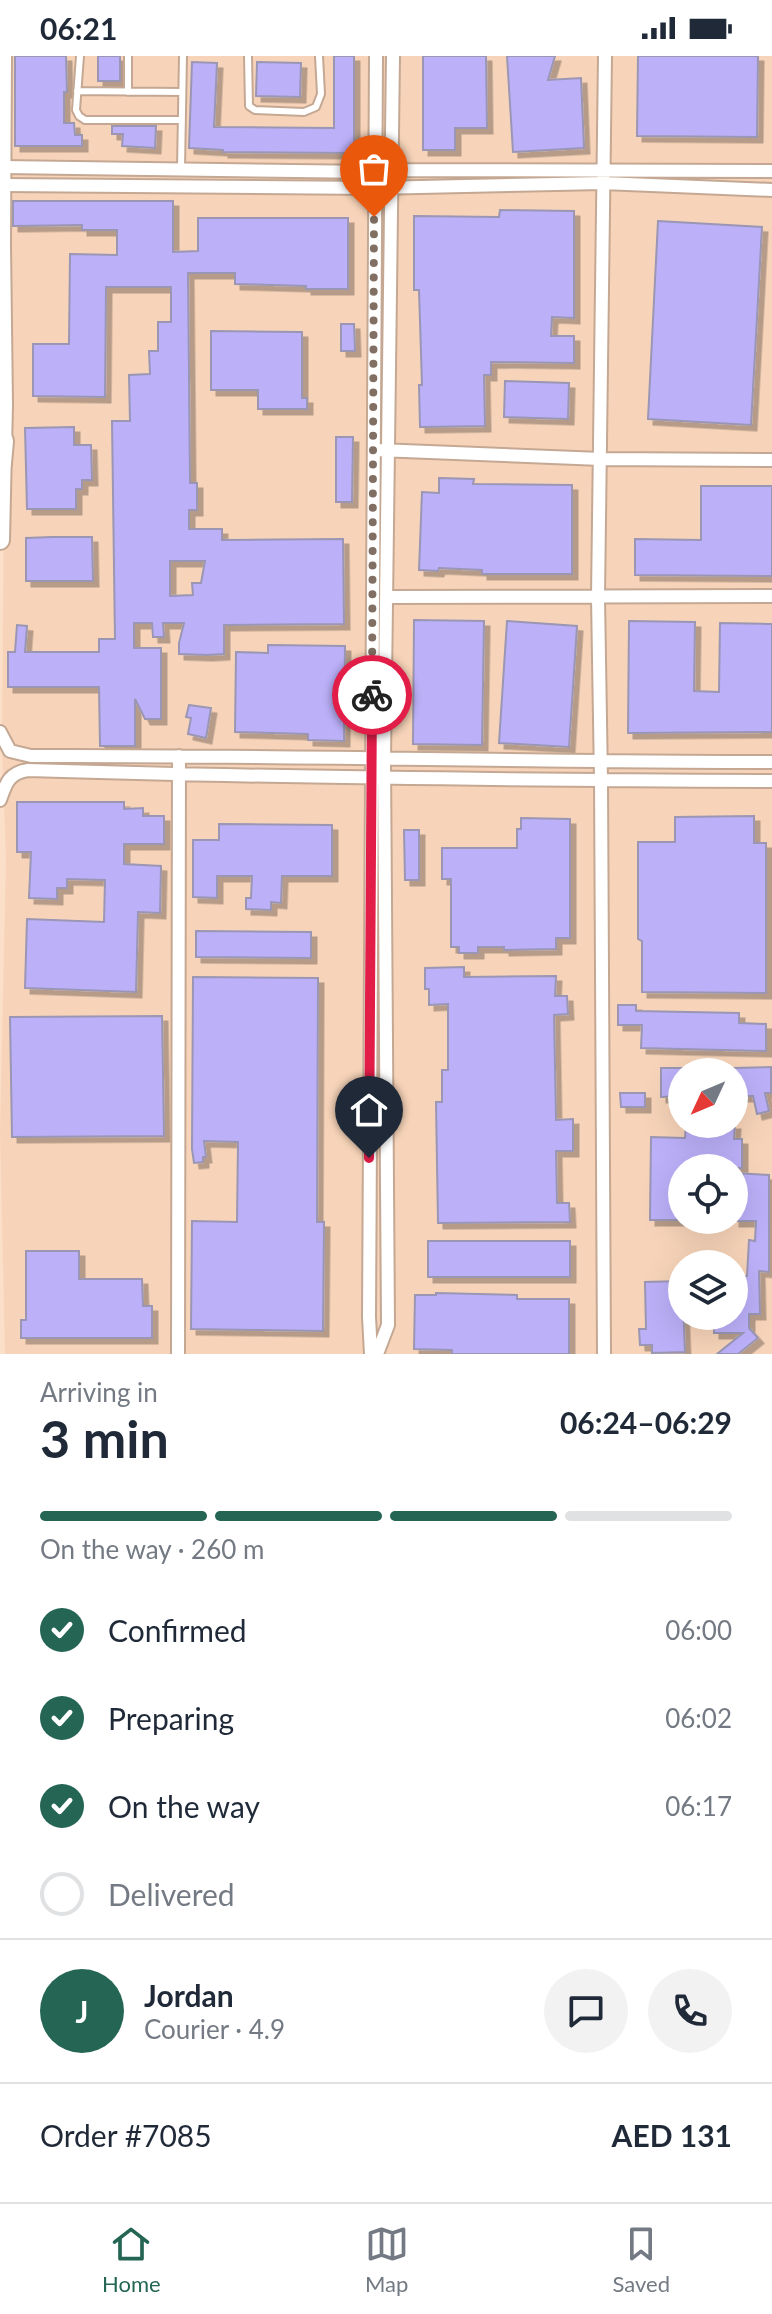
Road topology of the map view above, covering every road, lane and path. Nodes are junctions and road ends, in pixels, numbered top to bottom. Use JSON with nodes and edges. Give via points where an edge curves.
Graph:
{"nodes":[{"id":1,"x":2,"y":56,"type":"edge"},
{"id":2,"x":80,"y":56,"type":"edge"},
{"id":3,"x":128,"y":56,"type":"edge"},
{"id":4,"x":183,"y":56,"type":"edge"},
{"id":5,"x":248,"y":56,"type":"edge"},
{"id":6,"x":319,"y":56,"type":"edge"},
{"id":7,"x":376,"y":56,"type":"edge"},
{"id":8,"x":393,"y":56,"type":"edge"},
{"id":9,"x":605,"y":56,"type":"edge"},
{"id":10,"x":77,"y":91,"type":"junction"},
{"id":11,"x":128,"y":92,"type":"junction"},
{"id":12,"x":182,"y":92,"type":"junction"},
{"id":13,"x":182,"y":120,"type":"junction"},
{"id":14,"x":181,"y":170,"type":"junction"},
{"id":15,"x":391,"y":170,"type":"junction"},
{"id":16,"x":772,"y":171,"type":"edge"},
{"id":17,"x":375,"y":172,"type":"junction"},
{"id":18,"x":2,"y":176,"type":"junction"},
{"id":19,"x":603,"y":177,"type":"junction"},
{"id":20,"x":180,"y":186,"type":"junction"},
{"id":21,"x":375,"y":188,"type":"junction"},
{"id":22,"x":392,"y":188,"type":"junction"},
{"id":23,"x":772,"y":190,"type":"edge"},
{"id":24,"x":372,"y":449,"type":"junction"},
{"id":25,"x":386,"y":450,"type":"junction"},
{"id":26,"x":1,"y":452,"type":"edge"},
{"id":27,"x":601,"y":459,"type":"junction"},
{"id":28,"x":772,"y":460,"type":"edge"},
{"id":29,"x":0,"y":540,"type":"edge"},
{"id":30,"x":772,"y":596,"type":"edge"},
{"id":31,"x":387,"y":597,"type":"junction"},
{"id":32,"x":598,"y":597,"type":"junction"},
{"id":33,"x":0,"y":732,"type":"edge"},
{"id":34,"x":179,"y":756,"type":"junction"},
{"id":35,"x":456,"y":759,"type":"junction"},
{"id":36,"x":378,"y":760,"type":"junction"},
{"id":37,"x":600,"y":762,"type":"junction"},
{"id":38,"x":772,"y":762,"type":"edge"},
{"id":39,"x":179,"y":775,"type":"junction"},
{"id":40,"x":378,"y":778,"type":"junction"},
{"id":41,"x":464,"y":778,"type":"junction"},
{"id":42,"x":601,"y":780,"type":"junction"},
{"id":43,"x":772,"y":781,"type":"edge"},
{"id":44,"x":0,"y":800,"type":"edge"},
{"id":45,"x":178,"y":1354,"type":"edge"},
{"id":46,"x":374,"y":1354,"type":"edge"},
{"id":47,"x":604,"y":1354,"type":"edge"}],
"edges":[{"from":1,"to":18,"type":"main road"},
{"from":2,"to":10,"type":"lane"},
{"from":3,"to":11,"type":"lane"},
{"from":4,"to":12,"type":"lane"},
{"from":5,"to":6,"type":"lane","via":[[249,106],[304,112],[320,100]]},
{"from":7,"to":17,"type":"street"},
{"from":8,"to":15,"type":"street"},
{"from":9,"to":19,"type":"street"},
{"from":10,"to":11,"type":"lane"},
{"from":10,"to":13,"type":"lane","via":[[76,110],[85,120]]},
{"from":11,"to":12,"type":"lane"},
{"from":12,"to":13,"type":"lane"},
{"from":13,"to":14,"type":"lane"},
{"from":14,"to":17,"type":"street"},
{"from":14,"to":18,"type":"street"},
{"from":14,"to":20,"type":"street"},
{"from":15,"to":17,"type":"street"},
{"from":15,"to":19,"type":"street"},
{"from":15,"to":22,"type":"street"},
{"from":16,"to":19,"type":"street"},
{"from":17,"to":21,"type":"street"},
{"from":18,"to":20,"type":"street"},
{"from":18,"to":26,"type":"main road"},
{"from":19,"to":22,"type":"street"},
{"from":19,"to":23,"type":"street","via":[[618,184]]},
{"from":19,"to":27,"type":"street"},
{"from":20,"to":21,"type":"street"},
{"from":21,"to":22,"type":"street"},
{"from":21,"to":24,"type":"street"},
{"from":22,"to":25,"type":"street"},
{"from":24,"to":25,"type":"street"},
{"from":24,"to":36,"type":"street"},
{"from":25,"to":27,"type":"street"},
{"from":25,"to":31,"type":"street"},
{"from":26,"to":29,"type":"main road"},
{"from":27,"to":28,"type":"street"},
{"from":27,"to":32,"type":"street"},
{"from":30,"to":32,"type":"street"},
{"from":31,"to":32,"type":"street"},
{"from":31,"to":36,"type":"street"},
{"from":32,"to":37,"type":"street"},
{"from":33,"to":34,"type":"street","via":[[10,751],[31,756]]},
{"from":34,"to":36,"type":"street"},
{"from":34,"to":39,"type":"street"},
{"from":35,"to":36,"type":"street"},
{"from":35,"to":37,"type":"street"},
{"from":35,"to":41,"type":"street"},
{"from":36,"to":40,"type":"street"},
{"from":37,"to":38,"type":"street"},
{"from":37,"to":42,"type":"street"},
{"from":39,"to":40,"type":"street"},
{"from":39,"to":44,"type":"street","via":[[28,770],[12,775]]},
{"from":39,"to":45,"type":"street"},
{"from":40,"to":41,"type":"street"},
{"from":40,"to":46,"type":"street","via":[[369,1301]]},
{"from":40,"to":46,"type":"street","via":[[388,1325]]},
{"from":41,"to":42,"type":"street"},
{"from":42,"to":43,"type":"street"},
{"from":42,"to":47,"type":"street"}]}
